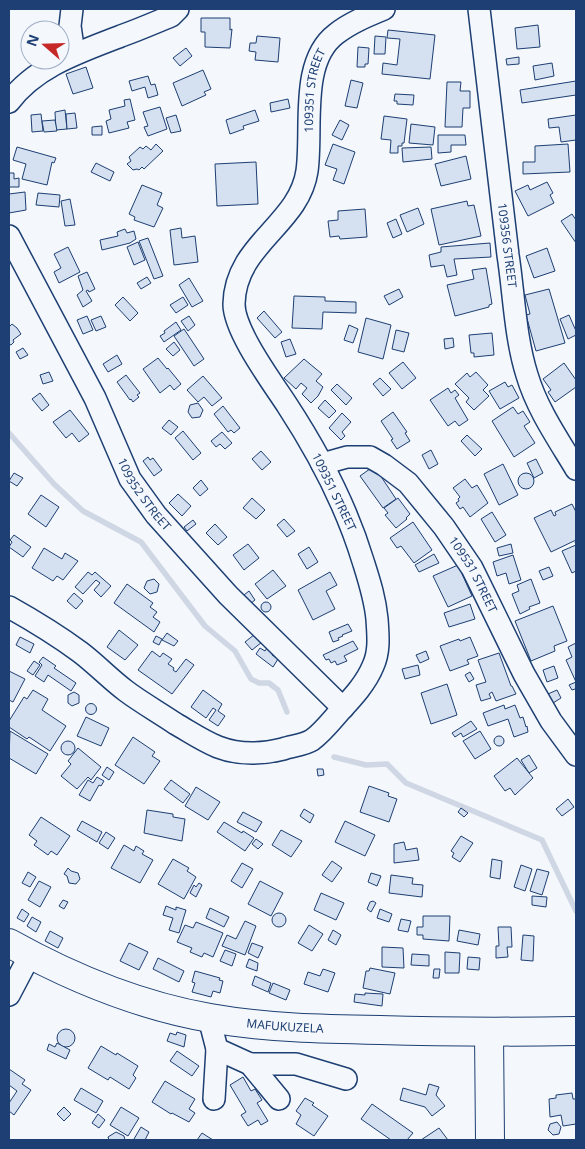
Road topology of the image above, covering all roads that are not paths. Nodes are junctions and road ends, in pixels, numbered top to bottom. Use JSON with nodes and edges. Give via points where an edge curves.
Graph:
{"nodes":[{"id":1,"x":72,"y":9,"type":"edge"},
{"id":2,"x":178,"y":9,"type":"edge"},
{"id":3,"x":384,"y":9,"type":"edge"},
{"id":4,"x":479,"y":9,"type":"edge"},
{"id":5,"x":74,"y":54,"type":"junction"},
{"id":6,"x":9,"y":102,"type":"edge"},
{"id":7,"x":9,"y":236,"type":"edge"},
{"id":8,"x":322,"y":464,"type":"junction"},
{"id":9,"x":576,"y":469,"type":"edge"},
{"id":10,"x":9,"y":607,"type":"edge"},
{"id":11,"x":343,"y":708,"type":"junction"},
{"id":12,"x":576,"y":755,"type":"edge"},
{"id":13,"x":19,"y":949,"type":"edge"},
{"id":14,"x":9,"y":995,"type":"edge"},
{"id":15,"x":209,"y":1018,"type":"junction"},
{"id":16,"x":576,"y":1031,"type":"edge"},
{"id":17,"x":489,"y":1033,"type":"junction"},
{"id":18,"x":218,"y":1049,"type":"junction"},
{"id":19,"x":250,"y":1064,"type":"junction"},
{"id":20,"x":346,"y":1079,"type":"dead end"},
{"id":21,"x":279,"y":1098,"type":"dead end"},
{"id":22,"x":214,"y":1099,"type":"dead end"},
{"id":23,"x":490,"y":1140,"type":"edge"}],
"edges":[{"from":1,"to":5,"type":"street","via":[[70,26]]},
{"from":2,"to":5,"type":"street","via":[[171,16]]},
{"from":3,"to":8,"type":"street","name":"109351 STREET","via":[[361,18],[334,35],[320,52],[311,91],[307,171],[302,193],[245,262],[234,307],[239,325],[266,376],[287,404]]},
{"from":4,"to":9,"type":"street","name":"109356 STREET","via":[[526,373],[550,426]]},
{"from":5,"to":6,"type":"street","via":[[39,73]]},
{"from":7,"to":11,"type":"street","name":"109352 STREET","via":[[95,398],[130,479],[156,515],[228,595]]},
{"from":8,"to":11,"type":"street","name":"109351 STREET","via":[[352,524],[375,598],[379,641],[374,665]]},
{"from":8,"to":12,"type":"street","name":"109531 STREET","via":[[347,457],[370,457],[408,483],[472,568],[524,674],[551,721]]},
{"from":10,"to":11,"type":"street","name":"109351 STREET","via":[[81,653],[127,692],[220,748],[250,753],[271,752],[310,742]]},
{"from":13,"to":14,"type":"street"},
{"from":13,"to":15,"type":"main road","name":"MAFUKUZELA","via":[[102,987]]},
{"from":15,"to":17,"type":"main road","name":"MAFUKUZELA","via":[[312,1028]]},
{"from":15,"to":18,"type":"street"},
{"from":16,"to":17,"type":"main road","name":"MAFUKUZELA"},
{"from":17,"to":23,"type":"main road"},
{"from":18,"to":19,"type":"street"},
{"from":18,"to":22,"type":"street"},
{"from":19,"to":20,"type":"street","via":[[296,1064]]},
{"from":19,"to":21,"type":"street"}]}
